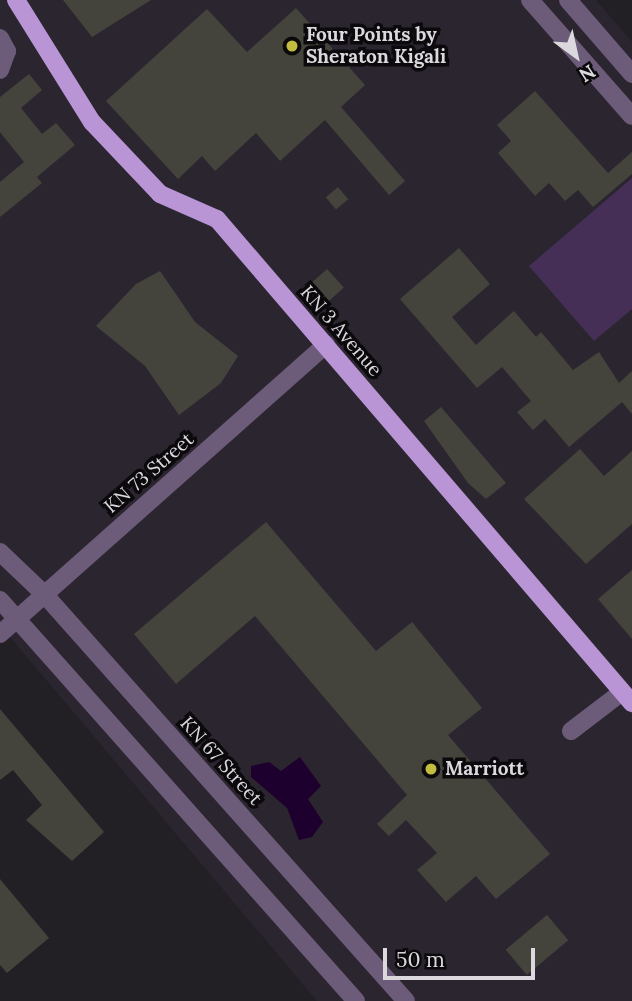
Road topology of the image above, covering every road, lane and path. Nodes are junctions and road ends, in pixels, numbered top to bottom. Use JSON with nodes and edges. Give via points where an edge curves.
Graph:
{"nodes":[{"id":1,"x":16,"y":0,"type":"edge"},
{"id":2,"x":530,"y":0,"type":"edge"},
{"id":3,"x":568,"y":0,"type":"edge"},
{"id":4,"x":0,"y":38,"type":"edge"},
{"id":5,"x":0,"y":70,"type":"edge"},
{"id":6,"x":632,"y":74,"type":"edge"},
{"id":7,"x":632,"y":116,"type":"edge"},
{"id":8,"x":326,"y":345,"type":"junction"},
{"id":9,"x":0,"y":552,"type":"edge"},
{"id":10,"x":45,"y":595,"type":"junction"},
{"id":11,"x":0,"y":600,"type":"edge"},
{"id":12,"x":16,"y":621,"type":"junction"},
{"id":13,"x":0,"y":634,"type":"edge"},
{"id":14,"x":627,"y":698,"type":"edge"},
{"id":15,"x":571,"y":731,"type":"dead end"},
{"id":16,"x":356,"y":1001,"type":"edge"},
{"id":17,"x":406,"y":1001,"type":"edge"}],
"edges":[{"from":1,"to":8,"type":"main road","name":"KN 3 Avenue","via":[[92,122],[160,194],[217,219]]},
{"from":2,"to":7,"type":"street"},
{"from":3,"to":6,"type":"street"},
{"from":4,"to":5,"type":"street","via":[[7,51]]},
{"from":8,"to":10,"type":"street","name":"KN 73 Street"},
{"from":8,"to":14,"type":"main road","name":"KN 3 Avenue"},
{"from":9,"to":10,"type":"street","name":"KN 67 Street"},
{"from":10,"to":12,"type":"street","name":"KN 73 Street"},
{"from":10,"to":17,"type":"street","name":"KN 67 Street"},
{"from":11,"to":12,"type":"street"},
{"from":12,"to":13,"type":"street","name":"KN 73 Street"},
{"from":12,"to":16,"type":"street"},
{"from":14,"to":15,"type":"street"}]}
